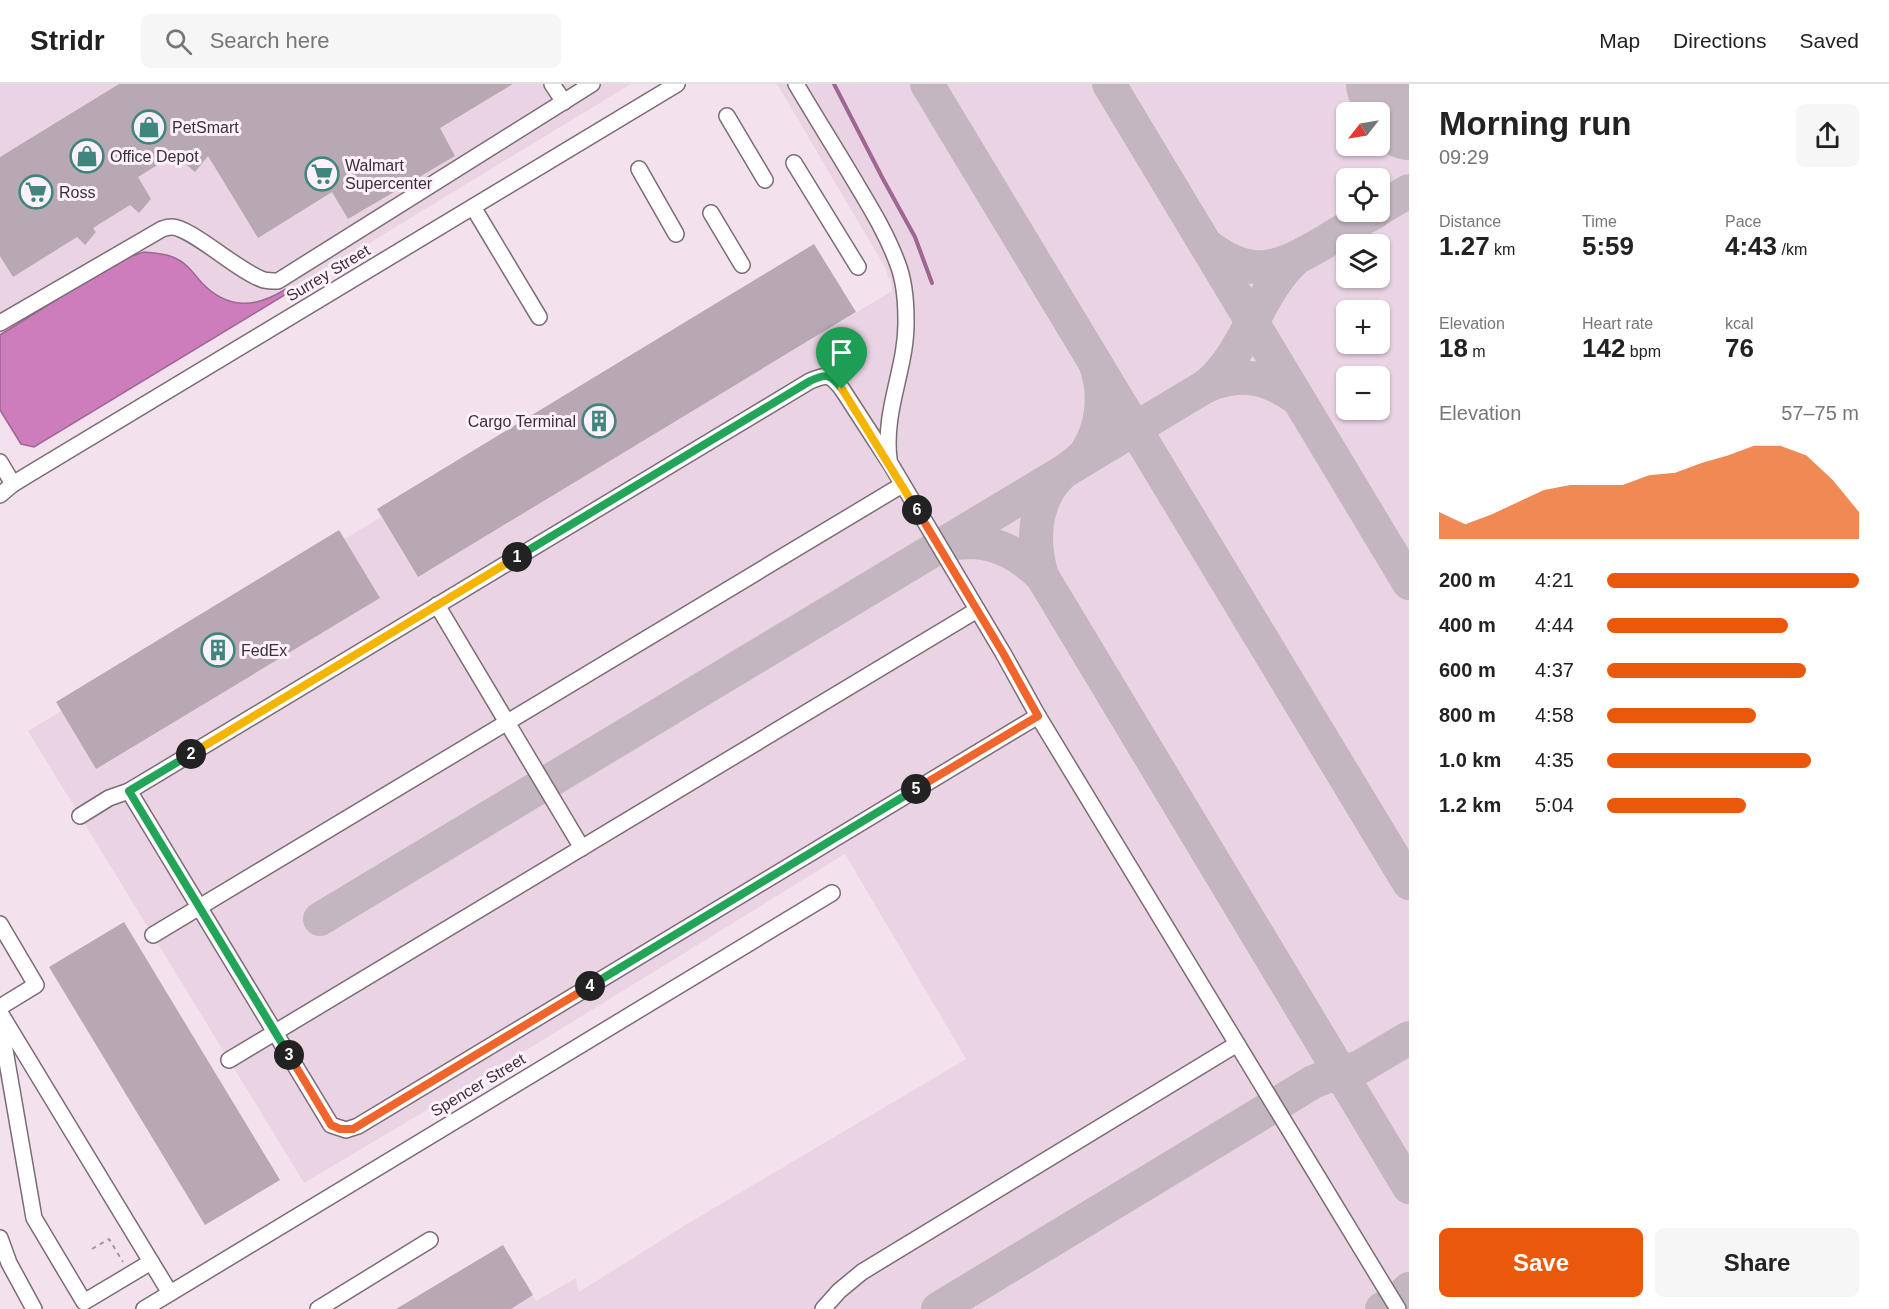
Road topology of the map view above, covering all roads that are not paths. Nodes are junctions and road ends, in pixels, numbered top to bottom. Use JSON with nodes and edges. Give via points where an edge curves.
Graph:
{"nodes":[{"id":1,"x":552,"y":84,"type":"edge"},
{"id":2,"x":592,"y":84,"type":"edge"},
{"id":3,"x":677,"y":84,"type":"edge"},
{"id":4,"x":796,"y":84,"type":"edge"},
{"id":5,"x":564,"y":102,"type":"junction"},
{"id":6,"x":727,"y":116,"type":"dead end"},
{"id":7,"x":794,"y":163,"type":"dead end"},
{"id":8,"x":639,"y":169,"type":"dead end"},
{"id":9,"x":765,"y":180,"type":"dead end"},
{"id":10,"x":473,"y":207,"type":"junction"},
{"id":11,"x":711,"y":213,"type":"dead end"},
{"id":12,"x":676,"y":234,"type":"dead end"},
{"id":13,"x":742,"y":265,"type":"dead end"},
{"id":14,"x":858,"y":267,"type":"dead end"},
{"id":15,"x":540,"y":317,"type":"dead end"},
{"id":16,"x":0,"y":323,"type":"edge"},
{"id":17,"x":0,"y":462,"type":"edge"},
{"id":18,"x":890,"y":464,"type":"junction"},
{"id":19,"x":13,"y":484,"type":"junction"},
{"id":20,"x":902,"y":485,"type":"junction"},
{"id":21,"x":0,"y":495,"type":"edge"},
{"id":22,"x":437,"y":606,"type":"junction"},
{"id":23,"x":977,"y":610,"type":"junction"},
{"id":24,"x":1038,"y":716,"type":"junction"},
{"id":25,"x":507,"y":722,"type":"junction"},
{"id":26,"x":129,"y":791,"type":"junction"},
{"id":27,"x":80,"y":816,"type":"dead end"},
{"id":28,"x":582,"y":848,"type":"junction"},
{"id":29,"x":832,"y":893,"type":"dead end"},
{"id":30,"x":200,"y":907,"type":"junction"},
{"id":31,"x":0,"y":924,"type":"edge"},
{"id":32,"x":153,"y":935,"type":"dead end"},
{"id":33,"x":0,"y":1007,"type":"edge"},
{"id":34,"x":0,"y":1012,"type":"edge"},
{"id":35,"x":0,"y":1021,"type":"edge"},
{"id":36,"x":275,"y":1032,"type":"junction"},
{"id":37,"x":1237,"y":1044,"type":"junction"},
{"id":38,"x":229,"y":1060,"type":"dead end"},
{"id":39,"x":5,"y":1076,"type":"edge"},
{"id":40,"x":0,"y":1238,"type":"edge"},
{"id":41,"x":430,"y":1240,"type":"dead end"},
{"id":42,"x":151,"y":1262,"type":"junction"},
{"id":43,"x":170,"y":1293,"type":"junction"},
{"id":44,"x":34,"y":1309,"type":"edge"},
{"id":45,"x":144,"y":1309,"type":"edge"},
{"id":46,"x":318,"y":1309,"type":"edge"},
{"id":47,"x":823,"y":1309,"type":"edge"},
{"id":48,"x":1398,"y":1309,"type":"edge"}],
"edges":[{"from":1,"to":5,"type":"street"},
{"from":2,"to":5,"type":"street"},
{"from":3,"to":10,"type":"street","name":"Surrey Street"},
{"from":4,"to":18,"type":"street","via":[[881,226],[903,283],[906,321],[902,362],[886,438]]},
{"from":5,"to":16,"type":"street","via":[[278,281],[265,281],[172,226]]},
{"from":6,"to":9,"type":"street"},
{"from":7,"to":14,"type":"street"},
{"from":8,"to":12,"type":"street"},
{"from":10,"to":15,"type":"street"},
{"from":10,"to":19,"type":"street","name":"Surrey Street"},
{"from":11,"to":13,"type":"street"},
{"from":17,"to":19,"type":"street"},
{"from":18,"to":20,"type":"street"},
{"from":18,"to":22,"type":"street","via":[[842,389],[835,380],[823,375]]},
{"from":19,"to":21,"type":"street","name":"Surrey Street"},
{"from":20,"to":23,"type":"street"},
{"from":20,"to":25,"type":"street"},
{"from":22,"to":25,"type":"street"},
{"from":22,"to":26,"type":"street"},
{"from":23,"to":24,"type":"street"},
{"from":23,"to":28,"type":"street"},
{"from":24,"to":36,"type":"street","via":[[353,1129],[331,1125]]},
{"from":24,"to":37,"type":"street"},
{"from":25,"to":28,"type":"street"},
{"from":25,"to":30,"type":"street"},
{"from":26,"to":27,"type":"street"},
{"from":26,"to":30,"type":"street"},
{"from":28,"to":36,"type":"street"},
{"from":29,"to":43,"type":"street","name":"Spencer Street"},
{"from":30,"to":32,"type":"street"},
{"from":30,"to":36,"type":"street"},
{"from":31,"to":33,"type":"street","via":[[36,985]]},
{"from":34,"to":42,"type":"street"},
{"from":35,"to":39,"type":"street"},
{"from":36,"to":38,"type":"street"},
{"from":37,"to":47,"type":"street","via":[[862,1272]]},
{"from":37,"to":48,"type":"street"},
{"from":39,"to":42,"type":"street","via":[[34,1218],[84,1302]]},
{"from":40,"to":44,"type":"street"},
{"from":41,"to":46,"type":"street"},
{"from":42,"to":43,"type":"street"},
{"from":43,"to":45,"type":"street","name":"Spencer Street"}]}
